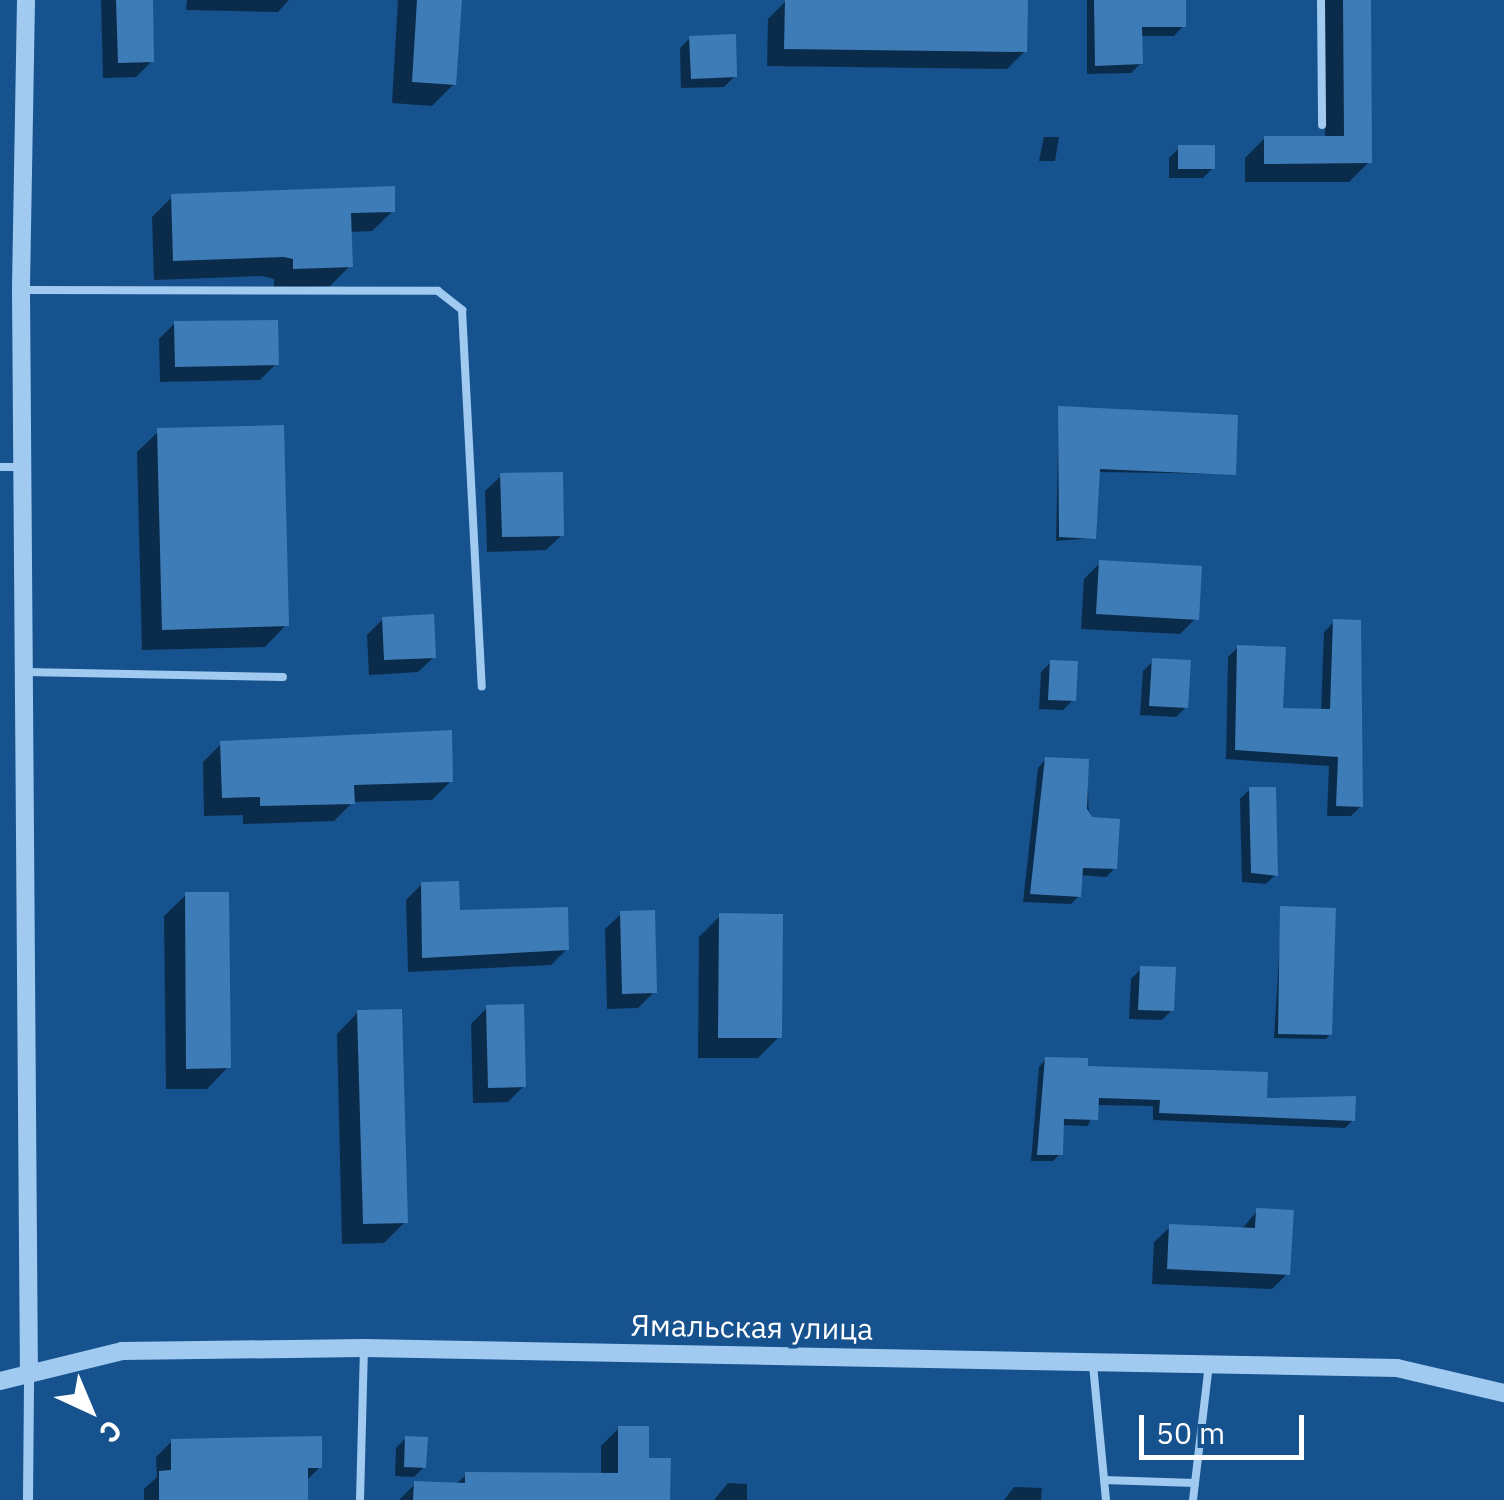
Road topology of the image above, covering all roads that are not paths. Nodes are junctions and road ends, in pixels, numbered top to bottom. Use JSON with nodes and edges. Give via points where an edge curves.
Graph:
{"nodes":[{"id":1,"x":26,"y":0,"type":"edge"},
{"id":2,"x":1321,"y":0,"type":"edge"},
{"id":3,"x":1322,"y":125,"type":"dead end"},
{"id":4,"x":22,"y":290,"type":"junction"},
{"id":5,"x":0,"y":467,"type":"edge"},
{"id":6,"x":23,"y":467,"type":"junction"},
{"id":7,"x":25,"y":672,"type":"junction"},
{"id":8,"x":283,"y":677,"type":"dead end"},
{"id":9,"x":482,"y":686,"type":"dead end"},
{"id":10,"x":364,"y":1348,"type":"junction"},
{"id":11,"x":1092,"y":1362,"type":"junction"},
{"id":12,"x":1208,"y":1364,"type":"junction"},
{"id":13,"x":29,"y":1373,"type":"junction"},
{"id":14,"x":0,"y":1381,"type":"edge"},
{"id":15,"x":1504,"y":1393,"type":"edge"},
{"id":16,"x":1104,"y":1480,"type":"junction"},
{"id":17,"x":1195,"y":1482,"type":"junction"},
{"id":18,"x":28,"y":1500,"type":"edge"},
{"id":19,"x":360,"y":1500,"type":"edge"},
{"id":20,"x":1106,"y":1500,"type":"edge"},
{"id":21,"x":1193,"y":1500,"type":"edge"}],
"edges":[{"from":1,"to":4,"type":"street"},
{"from":2,"to":3,"type":"lane"},
{"from":4,"to":6,"type":"street"},
{"from":4,"to":9,"type":"lane","via":[[438,292],[462,310]]},
{"from":5,"to":6,"type":"lane"},
{"from":6,"to":7,"type":"street"},
{"from":7,"to":8,"type":"lane"},
{"from":7,"to":13,"type":"street"},
{"from":10,"to":11,"type":"street","name":"Ямальская улица"},
{"from":10,"to":13,"type":"street","name":"Ямальская улица","via":[[122,1351]]},
{"from":10,"to":19,"type":"lane"},
{"from":11,"to":12,"type":"street","name":"Ямальская улица"},
{"from":11,"to":16,"type":"lane"},
{"from":12,"to":15,"type":"street","name":"Ямальская улица","via":[[1410,1370]]},
{"from":12,"to":17,"type":"lane"},
{"from":13,"to":14,"type":"street","name":"Ямальская улица"},
{"from":13,"to":18,"type":"street"},
{"from":16,"to":17,"type":"lane"},
{"from":16,"to":20,"type":"lane"},
{"from":17,"to":21,"type":"lane"}]}
